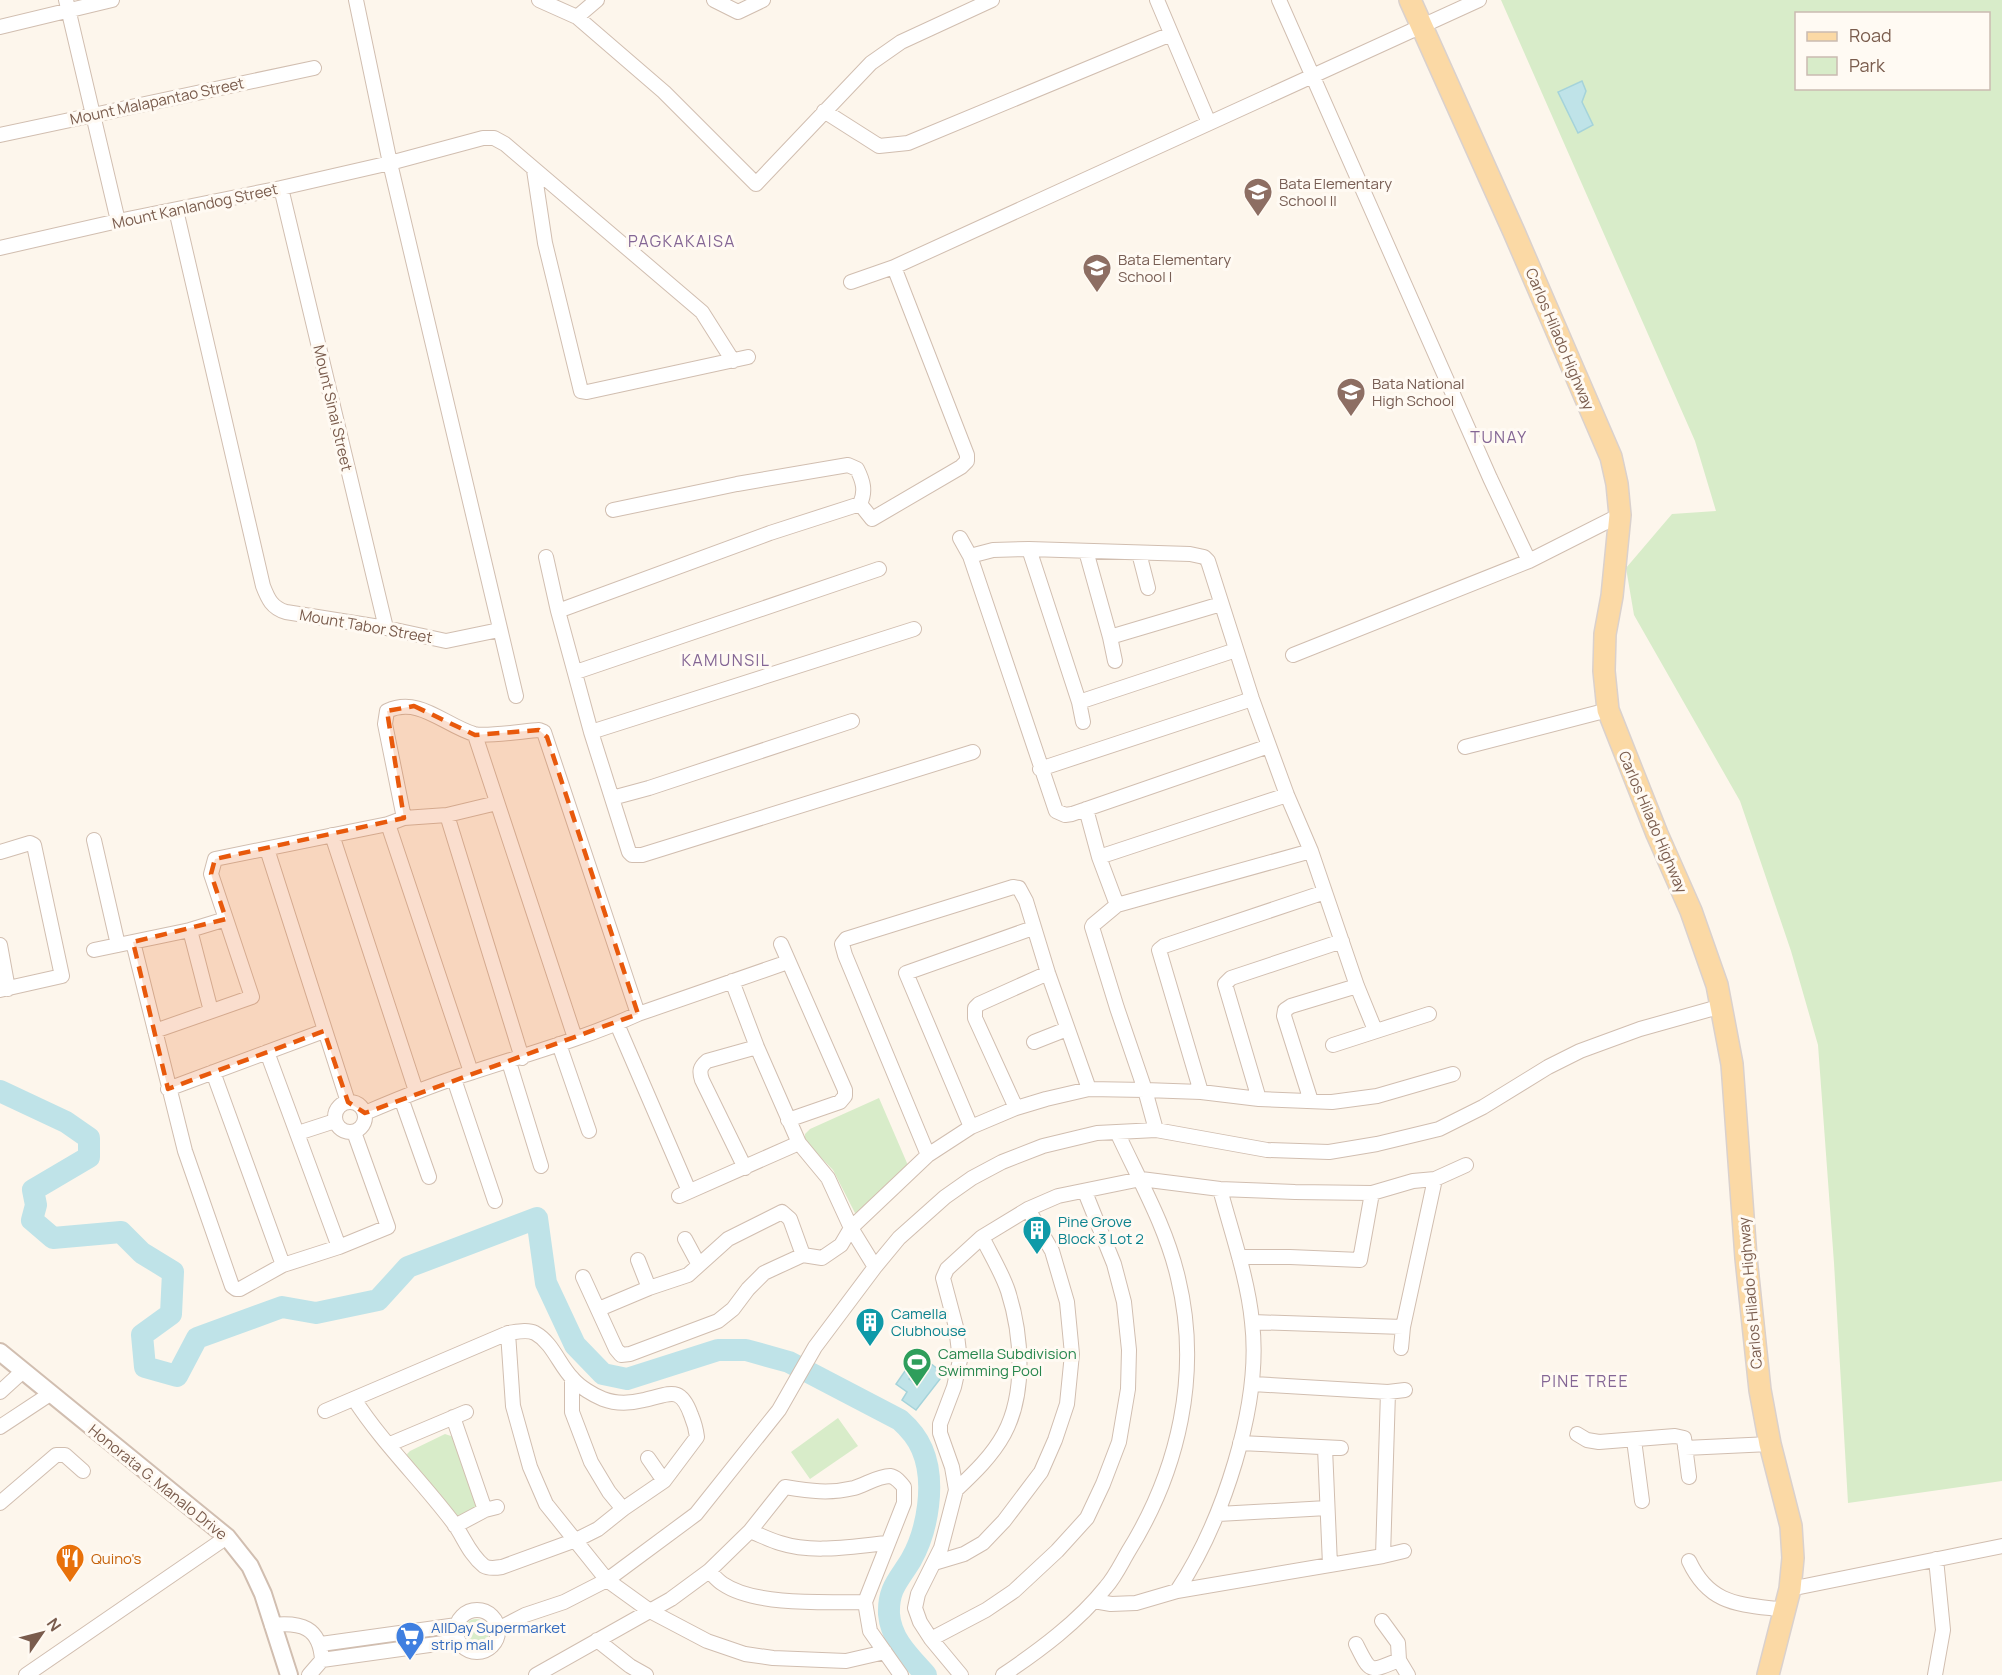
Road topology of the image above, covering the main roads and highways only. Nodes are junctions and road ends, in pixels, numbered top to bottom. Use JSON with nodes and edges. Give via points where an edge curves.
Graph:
{"nodes":[{"id":1,"x":1410,"y":0,"type":"edge"},
{"id":2,"x":1768,"y":1675,"type":"edge"}],
"edges":[{"from":1,"to":2,"type":"main road","name":"Carlos Hilado Highway","via":[[1611,457],[1617,484],[1620,515],[1605,634],[1608,710],[1691,911],[1722,1006],[1732,1064],[1760,1389],[1791,1526],[1790,1589]]}]}
